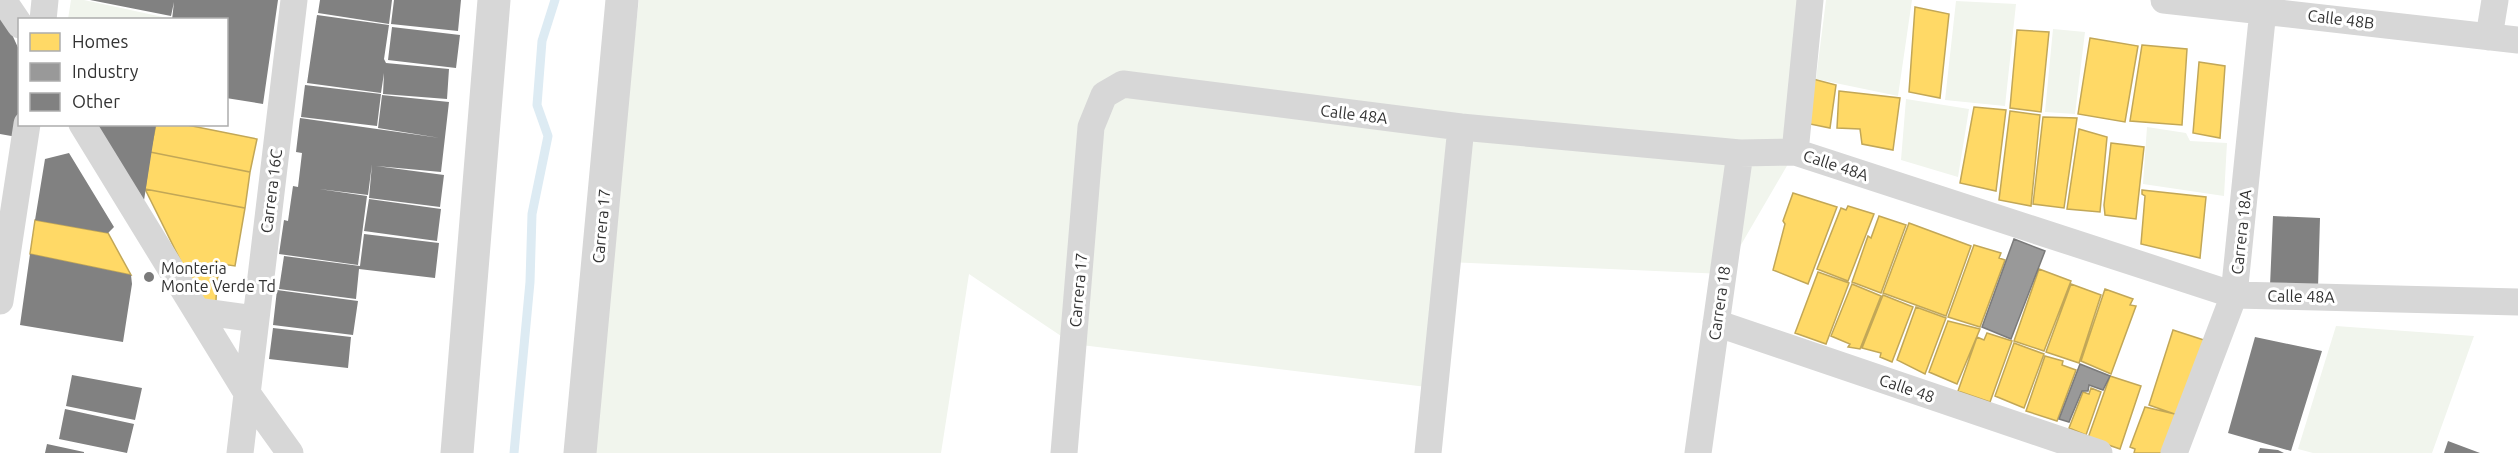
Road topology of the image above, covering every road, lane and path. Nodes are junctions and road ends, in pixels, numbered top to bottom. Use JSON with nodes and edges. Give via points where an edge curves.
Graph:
{"nodes":[{"id":1,"x":3,"y":0,"type":"edge"},
{"id":2,"x":45,"y":0,"type":"edge"},
{"id":3,"x":294,"y":0,"type":"edge"},
{"id":4,"x":494,"y":0,"type":"edge"},
{"id":5,"x":622,"y":0,"type":"edge"},
{"id":6,"x":1810,"y":0,"type":"edge"},
{"id":7,"x":2164,"y":0,"type":"edge"},
{"id":8,"x":2494,"y":0,"type":"edge"},
{"id":9,"x":2263,"y":5,"type":"edge"},
{"id":10,"x":43,"y":18,"type":"edge"},
{"id":11,"x":18,"y":22,"type":"edge"},
{"id":12,"x":2489,"y":37,"type":"junction"},
{"id":13,"x":2518,"y":40,"type":"edge"},
{"id":14,"x":27,"y":126,"type":"edge"},
{"id":15,"x":83,"y":126,"type":"edge"},
{"id":16,"x":1091,"y":127,"type":"joint"},
{"id":17,"x":1461,"y":127,"type":"junction"},
{"id":18,"x":1795,"y":152,"type":"junction"},
{"id":19,"x":1740,"y":153,"type":"junction"},
{"id":20,"x":2234,"y":295,"type":"junction"},
{"id":21,"x":0,"y":301,"type":"edge"},
{"id":22,"x":2518,"y":302,"type":"edge"},
{"id":23,"x":198,"y":311,"type":"junction"},
{"id":24,"x":255,"y":319,"type":"junction"},
{"id":25,"x":1716,"y":323,"type":"junction"},
{"id":26,"x":247,"y":393,"type":"junction"},
{"id":27,"x":240,"y":453,"type":"edge"},
{"id":28,"x":290,"y":453,"type":"edge"},
{"id":29,"x":457,"y":453,"type":"edge"},
{"id":30,"x":580,"y":453,"type":"edge"},
{"id":31,"x":1065,"y":453,"type":"edge"},
{"id":32,"x":1428,"y":453,"type":"edge"},
{"id":33,"x":1698,"y":453,"type":"edge"},
{"id":34,"x":2099,"y":453,"type":"edge"},
{"id":35,"x":2174,"y":453,"type":"edge"}],
"edges":[{"from":1,"to":11,"type":"street"},
{"from":2,"to":10,"type":"street"},
{"from":3,"to":24,"type":"street","name":"Carrera 16C"},
{"from":4,"to":29,"type":"street"},
{"from":5,"to":30,"type":"street","name":"Carrera 17"},
{"from":6,"to":18,"type":"street"},
{"from":7,"to":9,"type":"street","name":"Calle 48B"},
{"from":8,"to":12,"type":"street"},
{"from":9,"to":12,"type":"street","name":"Calle 48B"},
{"from":9,"to":20,"type":"street","name":"Carrera 18A"},
{"from":12,"to":13,"type":"street","name":"Calle 48B"},
{"from":14,"to":21,"type":"street"},
{"from":15,"to":23,"type":"street"},
{"from":16,"to":17,"type":"street","name":"Calle 48A","via":[[1104,95],[1123,84]]},
{"from":16,"to":31,"type":"street","name":"Carrera 17"},
{"from":17,"to":19,"type":"street","name":"Calle 48A"},
{"from":17,"to":32,"type":"street"},
{"from":18,"to":19,"type":"street","name":"Calle 48A"},
{"from":18,"to":20,"type":"street","name":"Calle 48A"},
{"from":19,"to":25,"type":"street","name":"Carrera 18"},
{"from":20,"to":22,"type":"street","name":"Calle 48A"},
{"from":20,"to":35,"type":"street","name":"Carrera 18A"},
{"from":23,"to":24,"type":"street"},
{"from":23,"to":26,"type":"street"},
{"from":24,"to":26,"type":"street","name":"Carrera 16C"},
{"from":25,"to":33,"type":"street","name":"Carrera 18"},
{"from":25,"to":34,"type":"street","name":"Calle 48"},
{"from":26,"to":27,"type":"street","name":"Carrera 16C"},
{"from":26,"to":28,"type":"street"}]}
